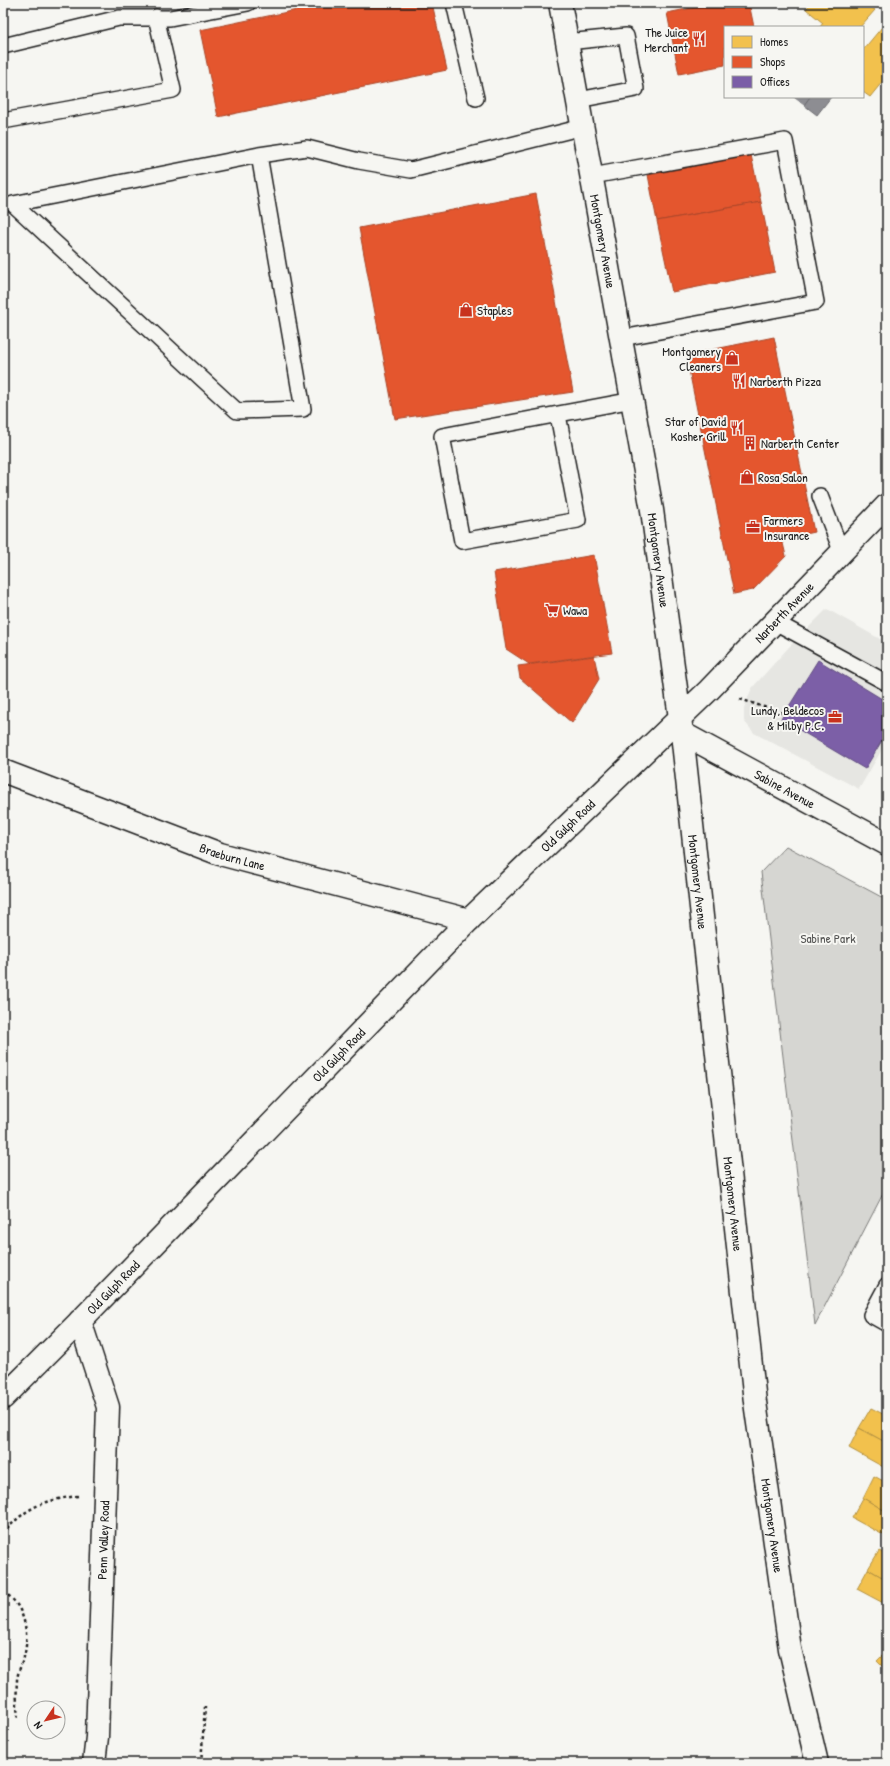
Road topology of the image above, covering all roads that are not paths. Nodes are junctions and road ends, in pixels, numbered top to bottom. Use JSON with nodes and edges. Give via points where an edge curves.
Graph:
{"nodes":[{"id":1,"x":248,"y":3,"type":"edge"},
{"id":2,"x":454,"y":3,"type":"edge"},
{"id":3,"x":564,"y":5,"type":"edge"},
{"id":4,"x":156,"y":17,"type":"junction"},
{"id":5,"x":567,"y":42,"type":"junction"},
{"id":6,"x":3,"y":46,"type":"edge"},
{"id":7,"x":476,"y":98,"type":"dead end"},
{"id":8,"x":578,"y":100,"type":"junction"},
{"id":9,"x":3,"y":121,"type":"edge"},
{"id":10,"x":583,"y":127,"type":"junction"},
{"id":11,"x":259,"y":156,"type":"junction"},
{"id":12,"x":592,"y":176,"type":"junction"},
{"id":13,"x":622,"y":338,"type":"junction"},
{"id":14,"x":633,"y":400,"type":"junction"},
{"id":15,"x":558,"y":414,"type":"junction"},
{"id":16,"x":820,"y":496,"type":"dead end"},
{"id":17,"x":887,"y":505,"type":"edge"},
{"id":18,"x":842,"y":553,"type":"junction"},
{"id":19,"x":775,"y":622,"type":"junction"},
{"id":20,"x":887,"y":683,"type":"edge"},
{"id":21,"x":681,"y":726,"type":"junction"},
{"id":22,"x":3,"y":770,"type":"edge"},
{"id":23,"x":887,"y":844,"type":"edge"},
{"id":24,"x":469,"y":920,"type":"junction"},
{"id":25,"x":887,"y":1285,"type":"edge"},
{"id":26,"x":80,"y":1321,"type":"junction"},
{"id":27,"x":887,"y":1324,"type":"edge"},
{"id":28,"x":3,"y":1398,"type":"edge"},
{"id":29,"x":94,"y":1763,"type":"edge"},
{"id":30,"x":817,"y":1763,"type":"edge"}],
"edges":[{"from":1,"to":4,"type":"lane","via":[[170,18]]},
{"from":2,"to":7,"type":"lane"},
{"from":3,"to":5,"type":"street","name":"Montgomery Avenue"},
{"from":4,"to":6,"type":"lane","via":[[119,18]]},
{"from":4,"to":9,"type":"lane","via":[[173,90]]},
{"from":5,"to":8,"type":"street","name":"Montgomery Avenue"},
{"from":5,"to":8,"type":"lane","via":[[626,36],[636,88]]},
{"from":8,"to":10,"type":"street","name":"Montgomery Avenue"},
{"from":10,"to":11,"type":"lane","via":[[411,170],[307,148]]},
{"from":10,"to":12,"type":"street","name":"Montgomery Avenue"},
{"from":11,"to":11,"type":"lane","via":[[13,204],[237,411],[303,409]]},
{"from":12,"to":13,"type":"street","name":"Montgomery Avenue"},
{"from":12,"to":13,"type":"lane","via":[[785,141],[816,302]]},
{"from":13,"to":14,"type":"street","name":"Montgomery Avenue"},
{"from":14,"to":15,"type":"lane"},
{"from":14,"to":21,"type":"street","name":"Montgomery Avenue","via":[[652,510]]},
{"from":15,"to":15,"type":"lane","via":[[442,436],[462,541],[578,520]]},
{"from":16,"to":18,"type":"lane"},
{"from":17,"to":18,"type":"street","name":"Narberth Avenue"},
{"from":18,"to":19,"type":"street","name":"Narberth Avenue"},
{"from":19,"to":20,"type":"lane"},
{"from":19,"to":21,"type":"street","name":"Narberth Avenue","via":[[709,690]]},
{"from":21,"to":23,"type":"street","name":"Sabine Avenue"},
{"from":21,"to":24,"type":"street","name":"Old Gulph Road"},
{"from":21,"to":30,"type":"street","name":"Montgomery Avenue","via":[[756,1410],[790,1649]]},
{"from":22,"to":24,"type":"street","name":"Braeburn Lane","via":[[220,854]]},
{"from":24,"to":26,"type":"street","name":"Old Gulph Road"},
{"from":25,"to":27,"type":"lane","via":[[871,1315]]},
{"from":26,"to":28,"type":"street","name":"Old Gulph Road"},
{"from":26,"to":29,"type":"street","name":"Penn Valley Road","via":[[108,1407]]}]}
